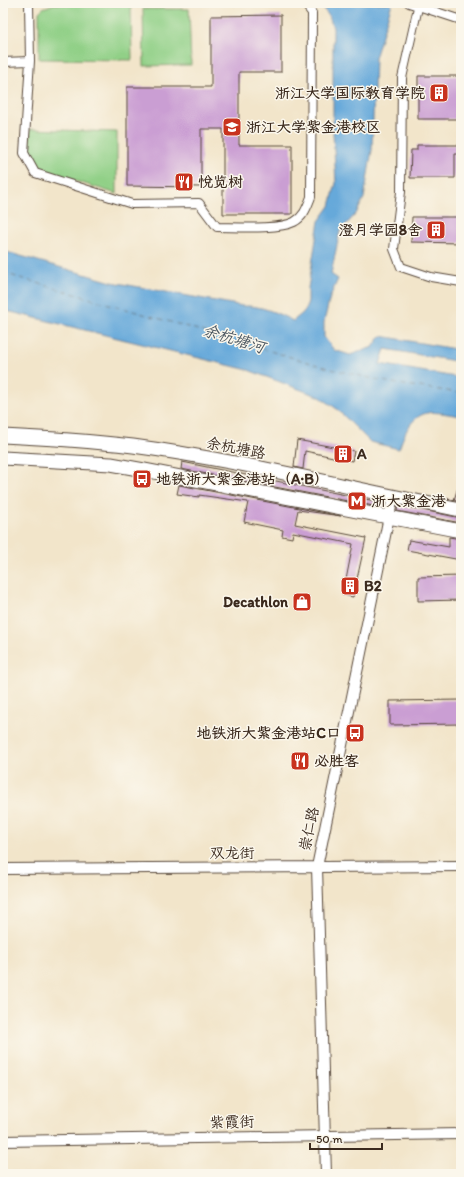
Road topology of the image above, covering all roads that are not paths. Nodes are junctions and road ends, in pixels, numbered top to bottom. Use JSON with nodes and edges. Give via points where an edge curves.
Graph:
{"nodes":[{"id":1,"x":30,"y":3,"type":"edge"},
{"id":2,"x":304,"y":3,"type":"edge"},
{"id":3,"x":408,"y":3,"type":"edge"},
{"id":4,"x":418,"y":5,"type":"edge"},
{"id":5,"x":461,"y":20,"type":"edge"},
{"id":6,"x":30,"y":61,"type":"junction"},
{"id":7,"x":3,"y":62,"type":"edge"},
{"id":8,"x":461,"y":282,"type":"edge"},
{"id":9,"x":3,"y":436,"type":"edge"},
{"id":10,"x":3,"y":458,"type":"edge"},
{"id":11,"x":393,"y":497,"type":"junction"},
{"id":12,"x":461,"y":510,"type":"edge"},
{"id":13,"x":389,"y":518,"type":"junction"},
{"id":14,"x":461,"y":531,"type":"edge"},
{"id":15,"x":461,"y":866,"type":"edge"},
{"id":16,"x":317,"y":867,"type":"junction"},
{"id":17,"x":3,"y":869,"type":"edge"},
{"id":18,"x":461,"y":1134,"type":"edge"},
{"id":19,"x":326,"y":1136,"type":"junction"},
{"id":20,"x":3,"y":1141,"type":"edge"},
{"id":21,"x":326,"y":1174,"type":"edge"}],
"edges":[{"from":1,"to":6,"type":"street"},
{"from":2,"to":6,"type":"street","via":[[312,13],[311,197],[305,212],[294,222],[271,227],[216,227],[199,203],[132,204],[35,173],[24,153]]},
{"from":3,"to":4,"type":"street"},
{"from":4,"to":5,"type":"street"},
{"from":4,"to":8,"type":"street","via":[[402,78],[401,192],[394,249],[401,267],[432,277]]},
{"from":6,"to":7,"type":"street"},
{"from":9,"to":11,"type":"main road","name":"余杭塘路","via":[[148,449],[350,486]]},
{"from":10,"to":13,"type":"main road","via":[[111,464]]},
{"from":11,"to":12,"type":"main road","name":"余杭塘路"},
{"from":11,"to":13,"type":"street","name":"崇仁路"},
{"from":13,"to":14,"type":"main road"},
{"from":13,"to":16,"type":"street","name":"崇仁路"},
{"from":15,"to":16,"type":"street","name":"双龙街"},
{"from":16,"to":17,"type":"street","name":"双龙街"},
{"from":16,"to":19,"type":"street","name":"崇仁路"},
{"from":18,"to":19,"type":"street","name":"紫霞街"},
{"from":19,"to":20,"type":"street","name":"紫霞街"},
{"from":19,"to":21,"type":"street","name":"崇仁路"}]}
